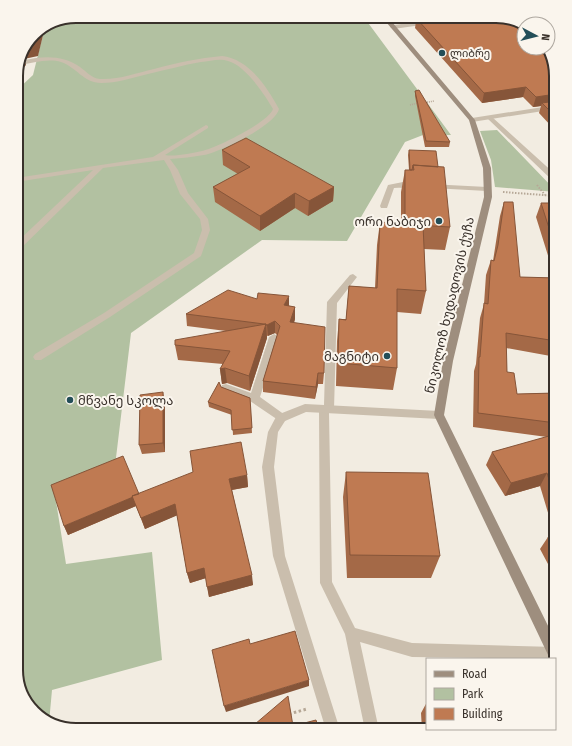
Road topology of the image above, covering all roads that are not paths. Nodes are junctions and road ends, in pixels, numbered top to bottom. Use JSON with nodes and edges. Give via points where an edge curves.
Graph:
{"nodes":[{"id":1,"x":390,"y":23,"type":"edge"},
{"id":2,"x":430,"y":23,"type":"edge"},
{"id":3,"x":393,"y":27,"type":"junction"},
{"id":4,"x":25,"y":62,"type":"edge"},
{"id":5,"x":549,"y":108,"type":"edge"},
{"id":6,"x":490,"y":118,"type":"junction"},
{"id":7,"x":472,"y":120,"type":"junction"},
{"id":8,"x":206,"y":127,"type":"dead end"},
{"id":9,"x":165,"y":158,"type":"junction"},
{"id":10,"x":152,"y":159,"type":"junction"},
{"id":11,"x":101,"y":166,"type":"junction"},
{"id":12,"x":549,"y":173,"type":"edge"},
{"id":13,"x":23,"y":179,"type":"edge"},
{"id":14,"x":487,"y":189,"type":"junction"},
{"id":15,"x":384,"y":206,"type":"dead end"},
{"id":16,"x":23,"y":241,"type":"edge"},
{"id":17,"x":353,"y":277,"type":"dead end"},
{"id":18,"x":274,"y":337,"type":"dead end"},
{"id":19,"x":38,"y":357,"type":"dead end"},
{"id":20,"x":226,"y":388,"type":"edge"},
{"id":21,"x":254,"y":398,"type":"junction"},
{"id":22,"x":326,"y":409,"type":"junction"},
{"id":23,"x":439,"y":415,"type":"junction"},
{"id":24,"x":281,"y":418,"type":"junction"},
{"id":25,"x":351,"y":633,"type":"junction"},
{"id":26,"x":549,"y":643,"type":"edge"},
{"id":27,"x":549,"y":655,"type":"edge"},
{"id":28,"x":330,"y":723,"type":"edge"},
{"id":29,"x":370,"y":723,"type":"edge"}],
"edges":[{"from":1,"to":3,"type":"main road","name":"ნიკოლოზ ხუდადოვის ქუჩა"},
{"from":2,"to":3,"type":"street"},
{"from":3,"to":7,"type":"main road","name":"ნიკოლოზ ხუდადოვის ქუჩა"},
{"from":4,"to":9,"type":"street","via":[[38,59],[62,60],[88,78],[114,81],[209,59],[229,59],[246,69],[276,108],[269,119],[236,140],[204,153]]},
{"from":5,"to":6,"type":"street"},
{"from":6,"to":7,"type":"street"},
{"from":6,"to":12,"type":"street"},
{"from":7,"to":14,"type":"main road","name":"ნიკოლოზ ხუდადოვის ქუჩა","via":[[487,168]]},
{"from":8,"to":10,"type":"street"},
{"from":9,"to":10,"type":"street"},
{"from":9,"to":19,"type":"street","via":[[174,170],[184,194],[204,219],[206,230],[198,254],[107,315]]},
{"from":10,"to":11,"type":"street"},
{"from":11,"to":13,"type":"street"},
{"from":11,"to":16,"type":"street"},
{"from":14,"to":15,"type":"street","via":[[403,184],[391,187]]},
{"from":14,"to":23,"type":"main road","name":"ნიკოლოზ ხუდადოვის ქუჩა","via":[[488,198],[448,361]]},
{"from":17,"to":22,"type":"street","via":[[332,302]]},
{"from":18,"to":21,"type":"street"},
{"from":20,"to":21,"type":"street"},
{"from":21,"to":24,"type":"street"},
{"from":22,"to":23,"type":"street"},
{"from":22,"to":24,"type":"street","via":[[305,408]]},
{"from":22,"to":25,"type":"street","via":[[326,583]]},
{"from":23,"to":26,"type":"main road"},
{"from":24,"to":28,"type":"street","via":[[273,432],[268,467],[279,556]]},
{"from":25,"to":27,"type":"street","via":[[412,650]]},
{"from":25,"to":29,"type":"street"}]}
